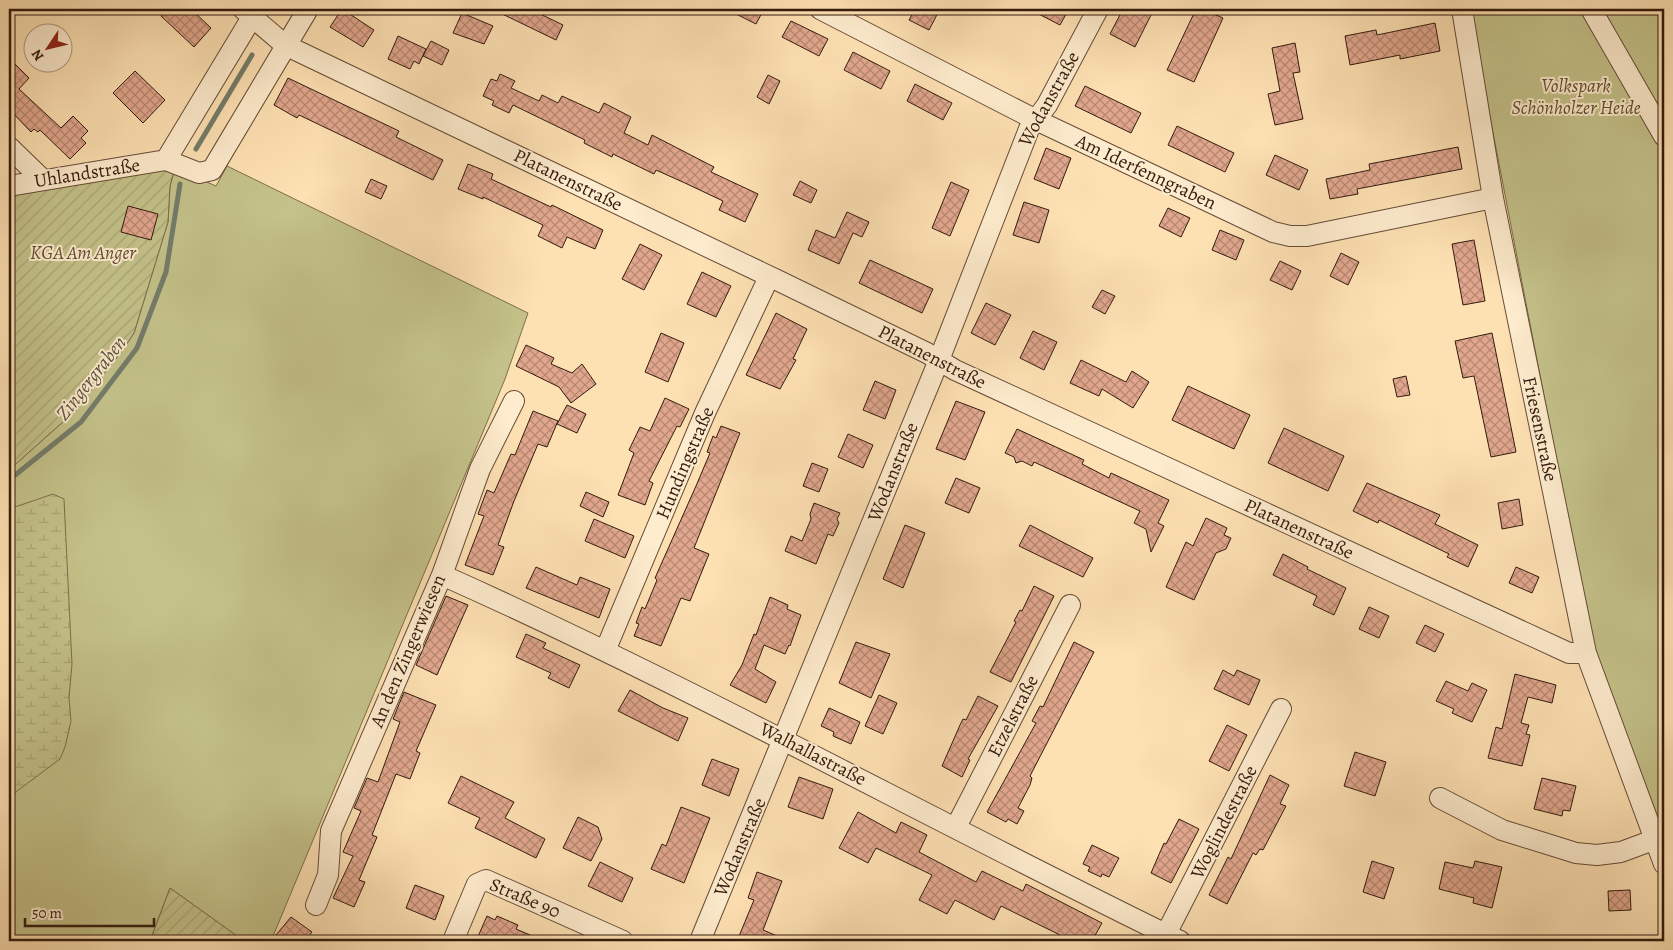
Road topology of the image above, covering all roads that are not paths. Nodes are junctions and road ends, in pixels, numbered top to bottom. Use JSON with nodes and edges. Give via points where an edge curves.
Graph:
{"nodes":[{"id":1,"x":308,"y":9,"type":"edge"},
{"id":2,"x":820,"y":9,"type":"edge"},
{"id":3,"x":1098,"y":9,"type":"edge"},
{"id":4,"x":1462,"y":9,"type":"edge"},
{"id":5,"x":1591,"y":9,"type":"edge"},
{"id":6,"x":250,"y":12,"type":"edge"},
{"id":7,"x":285,"y":45,"type":"junction"},
{"id":8,"x":1036,"y":120,"type":"junction"},
{"id":9,"x":1664,"y":136,"type":"edge"},
{"id":10,"x":9,"y":147,"type":"edge"},
{"id":11,"x":170,"y":161,"type":"junction"},
{"id":12,"x":43,"y":180,"type":"junction"},
{"id":13,"x":9,"y":186,"type":"edge"},
{"id":14,"x":1493,"y":198,"type":"junction"},
{"id":15,"x":769,"y":277,"type":"junction"},
{"id":16,"x":939,"y":360,"type":"junction"},
{"id":17,"x":514,"y":401,"type":"dead end"},
{"id":18,"x":442,"y":575,"type":"junction"},
{"id":19,"x":1070,"y":604,"type":"dead end"},
{"id":20,"x":605,"y":651,"type":"junction"},
{"id":21,"x":1586,"y":653,"type":"junction"},
{"id":22,"x":1281,"y":709,"type":"dead end"},
{"id":23,"x":784,"y":739,"type":"junction"},
{"id":24,"x":1440,"y":798,"type":"dead end"},
{"id":25,"x":956,"y":827,"type":"junction"},
{"id":26,"x":1656,"y":839,"type":"junction"},
{"id":27,"x":1664,"y":864,"type":"edge"},
{"id":28,"x":315,"y":905,"type":"dead end"},
{"id":29,"x":1173,"y":938,"type":"edge"},
{"id":30,"x":453,"y":941,"type":"edge"},
{"id":31,"x":622,"y":941,"type":"edge"},
{"id":32,"x":700,"y":941,"type":"edge"}],
"edges":[{"from":1,"to":7,"type":"street"},
{"from":2,"to":8,"type":"street","name":"Am Iderfenngraben"},
{"from":3,"to":8,"type":"street","name":"Wodanstraße"},
{"from":4,"to":14,"type":"street","name":"Friesenstraße"},
{"from":5,"to":9,"type":"street"},
{"from":6,"to":7,"type":"street"},
{"from":6,"to":11,"type":"street"},
{"from":7,"to":11,"type":"street","via":[[212,170],[199,173]]},
{"from":7,"to":15,"type":"street","name":"Platanenstraße"},
{"from":8,"to":14,"type":"street","name":"Am Iderfenngraben","via":[[1273,232],[1290,236],[1307,236]]},
{"from":8,"to":16,"type":"street","name":"Wodanstraße","via":[[1029,129]]},
{"from":10,"to":12,"type":"street"},
{"from":11,"to":12,"type":"street","name":"Uhlandstraße"},
{"from":12,"to":13,"type":"street","name":"Uhlandstraße"},
{"from":14,"to":21,"type":"street","name":"Friesenstraße"},
{"from":15,"to":16,"type":"street","name":"Platanenstraße"},
{"from":15,"to":20,"type":"street","name":"Hundingstraße","via":[[708,407]]},
{"from":16,"to":21,"type":"street","name":"Platanenstraße","via":[[1569,654]]},
{"from":16,"to":23,"type":"street","name":"Wodanstraße"},
{"from":17,"to":18,"type":"street","name":"An den Zingerwiesen","via":[[480,469]]},
{"from":18,"to":20,"type":"street","name":"Walhallastraße"},
{"from":18,"to":28,"type":"street","name":"An den Zingerwiesen","via":[[331,832],[328,875]]},
{"from":19,"to":25,"type":"street","name":"Etzelstraße"},
{"from":20,"to":23,"type":"street","name":"Walhallastraße"},
{"from":21,"to":26,"type":"street","name":"Friesenstraße"},
{"from":22,"to":29,"type":"street","name":"Woglindestraße"},
{"from":23,"to":25,"type":"street","name":"Walhallastraße"},
{"from":23,"to":32,"type":"street","name":"Wodanstraße"},
{"from":24,"to":26,"type":"street","via":[[1502,830],[1576,853],[1621,852]]},
{"from":25,"to":29,"type":"street","name":"Walhallastraße"},
{"from":26,"to":27,"type":"street","name":"Friesenstraße"},
{"from":30,"to":31,"type":"street","name":"Straße 90","via":[[476,886],[482,880]]}]}
